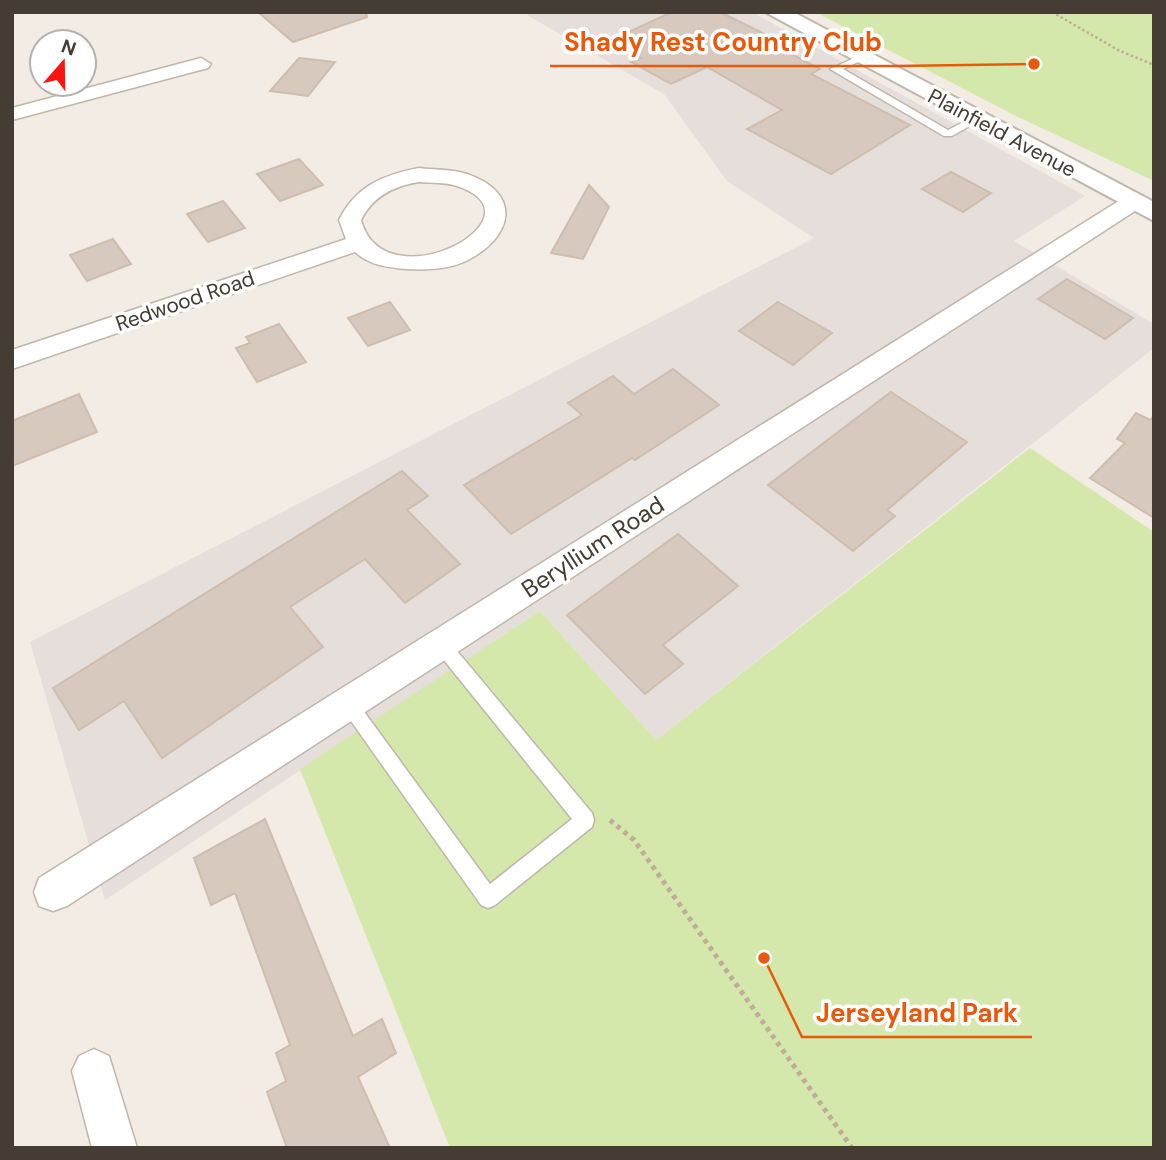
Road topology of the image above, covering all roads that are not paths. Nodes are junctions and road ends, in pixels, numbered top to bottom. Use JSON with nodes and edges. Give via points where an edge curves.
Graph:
{"nodes":[{"id":1,"x":776,"y":12,"type":"edge"},
{"id":2,"x":201,"y":64,"type":"dead end"},
{"id":3,"x":12,"y":114,"type":"edge"},
{"id":4,"x":1143,"y":208,"type":"edge"},
{"id":5,"x":358,"y":243,"type":"junction"},
{"id":6,"x":12,"y":360,"type":"edge"},
{"id":7,"x":441,"y":644,"type":"junction"},
{"id":8,"x":348,"y":704,"type":"junction"},
{"id":9,"x":53,"y":892,"type":"dead end"},
{"id":10,"x":94,"y":1071,"type":"dead end"},
{"id":11,"x":115,"y":1148,"type":"edge"}],
"edges":[{"from":1,"to":4,"type":"street","name":"Plainfield Avenue"},
{"from":2,"to":3,"type":"street"},
{"from":4,"to":7,"type":"street","name":"Beryllium Road"},
{"from":5,"to":5,"type":"street","via":[[371,254],[406,264],[453,258],[492,233],[498,219],[496,205],[481,188],[455,177],[405,178],[384,184],[356,206],[350,220]]},
{"from":5,"to":6,"type":"street","name":"Redwood Road"},
{"from":7,"to":8,"type":"street","name":"Beryllium Road"},
{"from":7,"to":8,"type":"lane","via":[[585,820],[488,898]]},
{"from":8,"to":9,"type":"street","name":"Beryllium Road"},
{"from":10,"to":11,"type":"street"}]}
